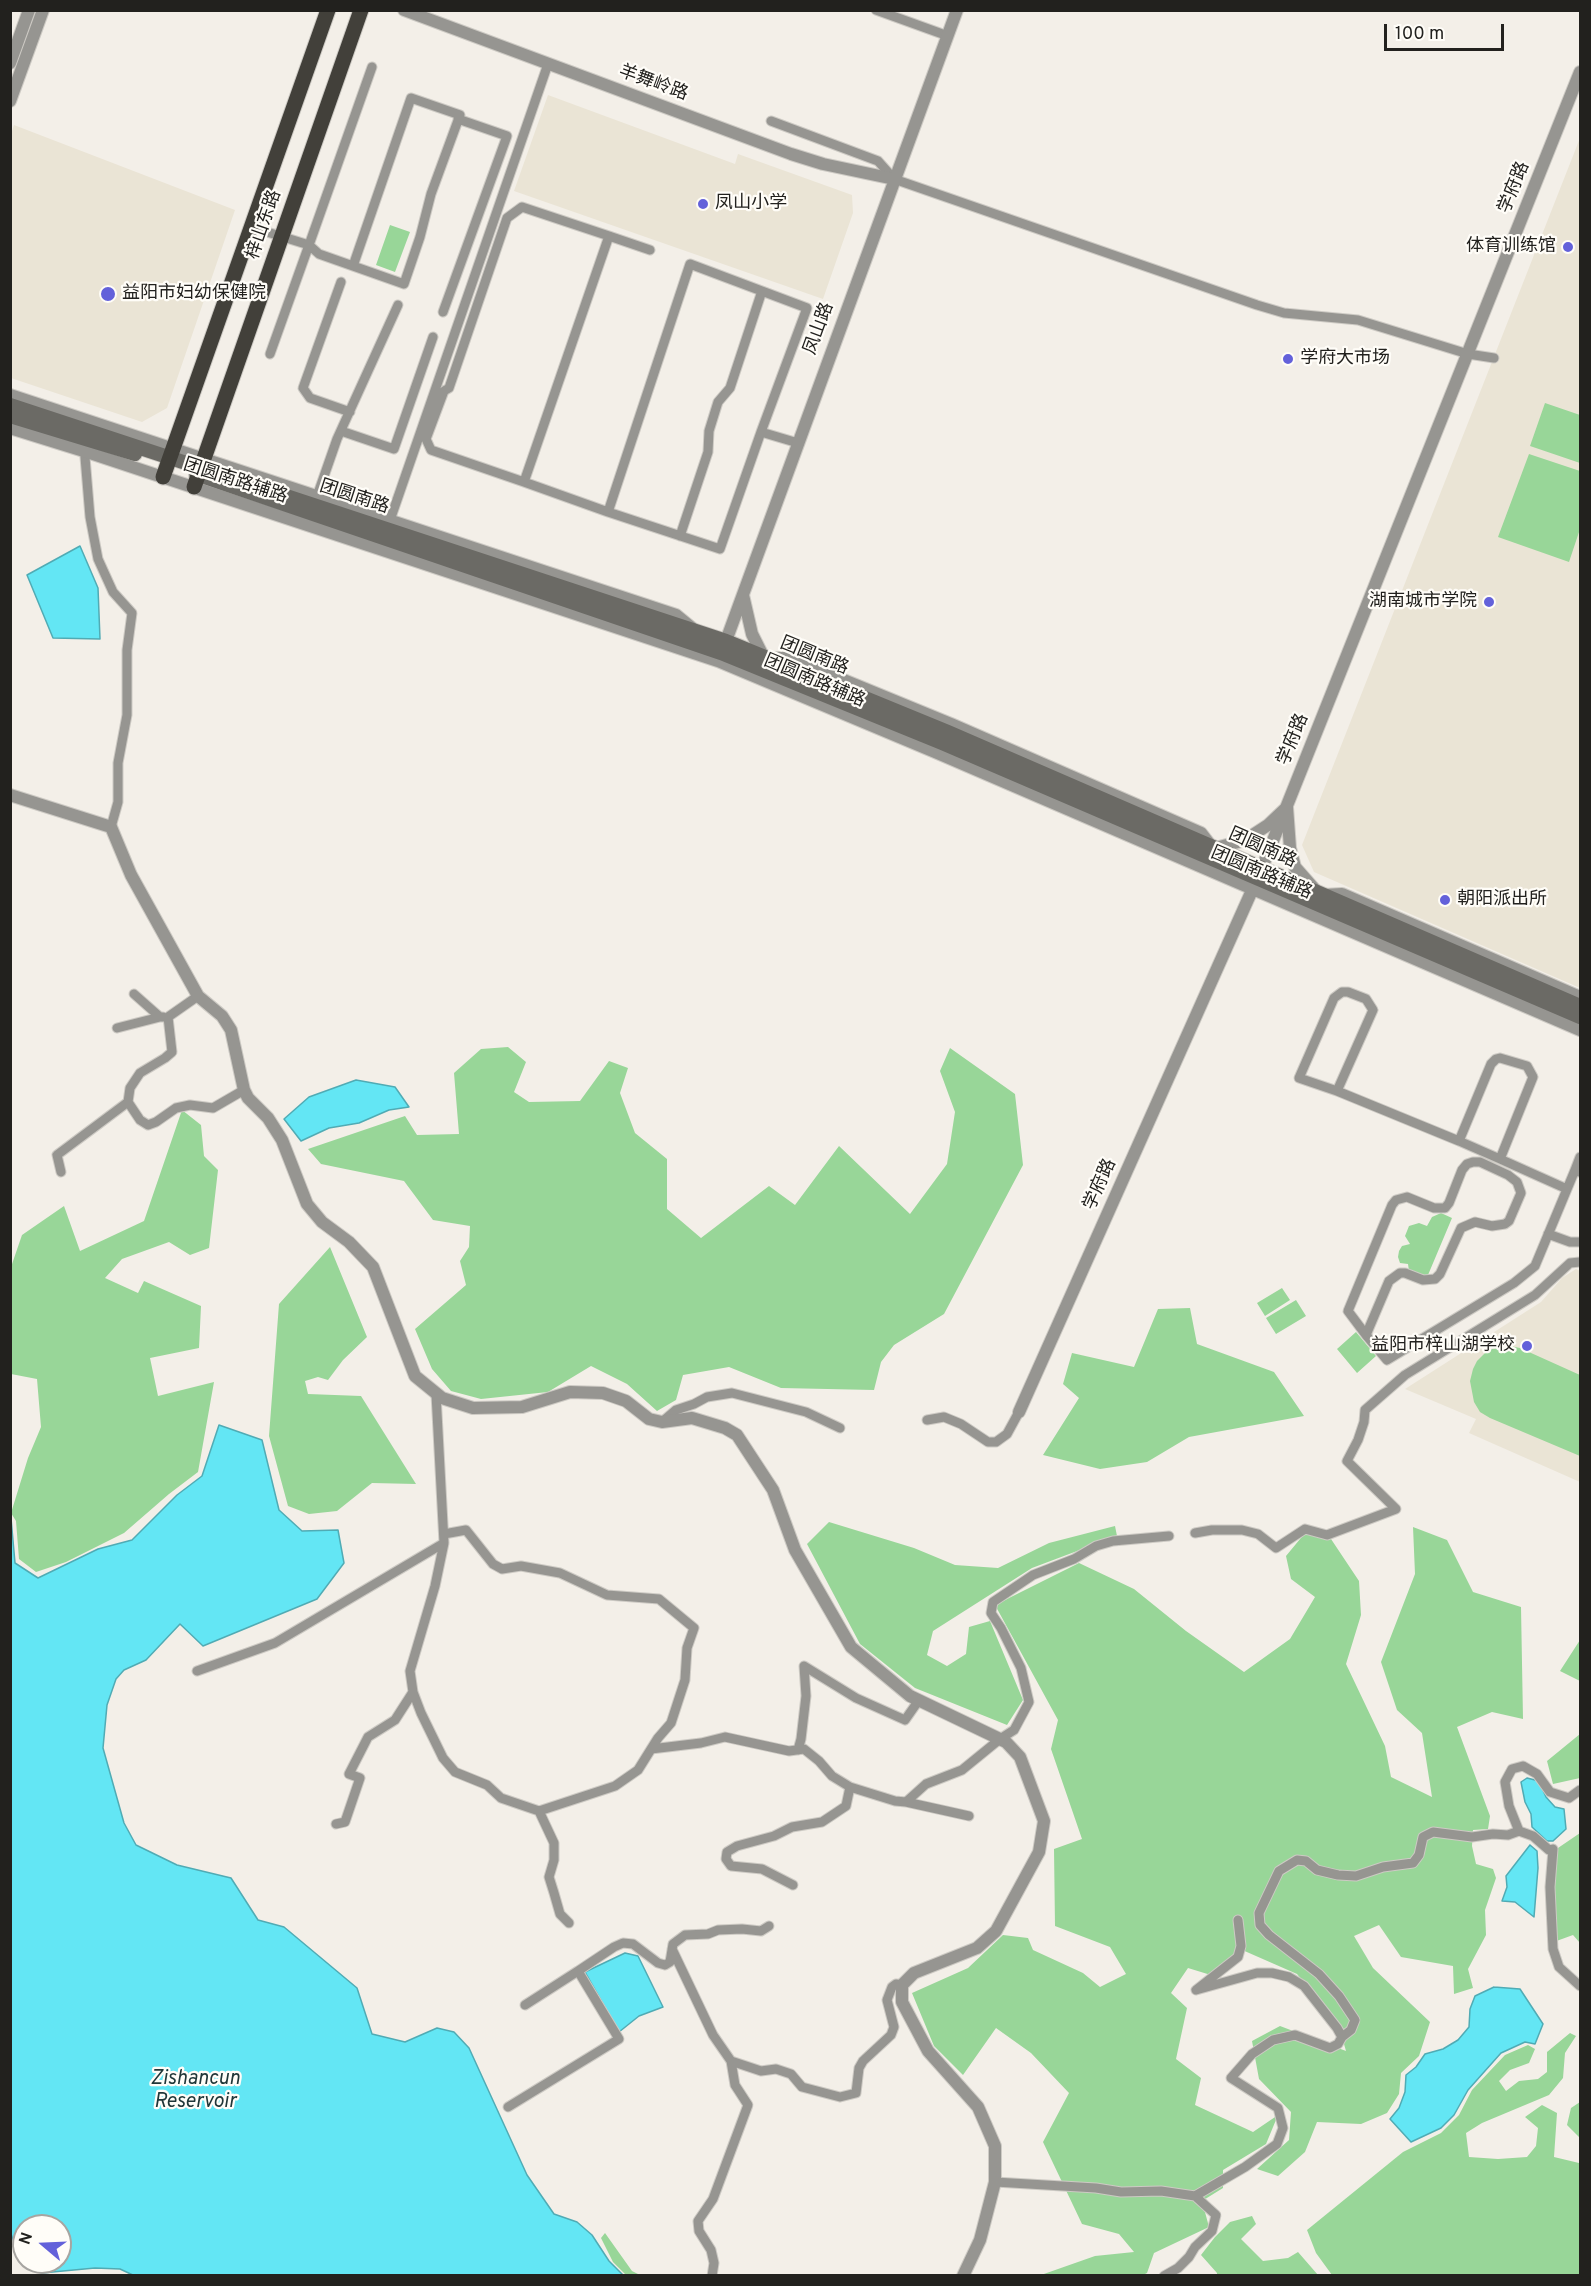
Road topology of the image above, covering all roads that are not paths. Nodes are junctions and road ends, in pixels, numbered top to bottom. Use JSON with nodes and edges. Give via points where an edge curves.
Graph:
{"nodes":[{"id":1,"x":29,"y":10,"type":"edge"},
{"id":2,"x":42,"y":10,"type":"edge"},
{"id":3,"x":328,"y":10,"type":"edge"},
{"id":4,"x":361,"y":10,"type":"edge"},
{"id":5,"x":404,"y":10,"type":"edge"},
{"id":6,"x":876,"y":10,"type":"edge"},
{"id":7,"x":957,"y":10,"type":"edge"},
{"id":8,"x":948,"y":36,"type":"junction"},
{"id":9,"x":10,"y":63,"type":"edge"},
{"id":10,"x":548,"y":64,"type":"junction"},
{"id":11,"x":372,"y":67,"type":"dead end"},
{"id":12,"x":1581,"y":72,"type":"edge"},
{"id":13,"x":10,"y":101,"type":"edge"},
{"id":14,"x":458,"y":119,"type":"junction"},
{"id":15,"x":771,"y":122,"type":"dead end"},
{"id":16,"x":894,"y":178,"type":"junction"},
{"id":17,"x":251,"y":226,"type":"junction"},
{"id":18,"x":282,"y":236,"type":"junction"},
{"id":19,"x":609,"y":236,"type":"junction"},
{"id":20,"x":309,"y":245,"type":"junction"},
{"id":21,"x":650,"y":250,"type":"dead end"},
{"id":22,"x":353,"y":266,"type":"junction"},
{"id":23,"x":341,"y":282,"type":"dead end"},
{"id":24,"x":762,"y":291,"type":"junction"},
{"id":25,"x":398,"y":305,"type":"dead end"},
{"id":26,"x":443,"y":312,"type":"dead end"},
{"id":27,"x":433,"y":337,"type":"dead end"},
{"id":28,"x":270,"y":354,"type":"dead end"},
{"id":29,"x":1468,"y":354,"type":"junction"},
{"id":30,"x":1494,"y":358,"type":"dead end"},
{"id":31,"x":10,"y":395,"type":"edge"},
{"id":32,"x":10,"y":405,"type":"edge"},
{"id":33,"x":350,"y":412,"type":"junction"},
{"id":34,"x":10,"y":416,"type":"edge"},
{"id":35,"x":10,"y":428,"type":"edge"},
{"id":36,"x":341,"y":431,"type":"junction"},
{"id":37,"x":761,"y":432,"type":"junction"},
{"id":38,"x":798,"y":442,"type":"junction"},
{"id":39,"x":88,"y":446,"type":"junction"},
{"id":40,"x":168,"y":461,"type":"junction"},
{"id":41,"x":199,"y":472,"type":"junction"},
{"id":42,"x":524,"y":482,"type":"junction"},
{"id":43,"x":315,"y":500,"type":"junction"},
{"id":44,"x":608,"y":512,"type":"junction"},
{"id":45,"x":389,"y":524,"type":"junction"},
{"id":46,"x":680,"y":536,"type":"junction"},
{"id":47,"x":743,"y":594,"type":"junction"},
{"id":48,"x":722,"y":652,"type":"junction"},
{"id":49,"x":765,"y":657,"type":"junction"},
{"id":50,"x":10,"y":795,"type":"edge"},
{"id":51,"x":1287,"y":807,"type":"junction"},
{"id":52,"x":111,"y":827,"type":"junction"},
{"id":53,"x":1214,"y":847,"type":"junction"},
{"id":54,"x":1257,"y":879,"type":"junction"},
{"id":55,"x":1320,"y":894,"type":"junction"},
{"id":56,"x":134,"y":994,"type":"dead end"},
{"id":57,"x":198,"y":996,"type":"junction"},
{"id":58,"x":1581,"y":997,"type":"edge"},
{"id":59,"x":1581,"y":1006,"type":"edge"},
{"id":60,"x":164,"y":1017,"type":"junction"},
{"id":61,"x":1581,"y":1017,"type":"edge"},
{"id":62,"x":117,"y":1028,"type":"dead end"},
{"id":63,"x":1581,"y":1030,"type":"edge"},
{"id":64,"x":244,"y":1090,"type":"junction"},
{"id":65,"x":1338,"y":1091,"type":"junction"},
{"id":66,"x":128,"y":1102,"type":"junction"},
{"id":67,"x":1459,"y":1141,"type":"junction"},
{"id":68,"x":1581,"y":1157,"type":"edge"},
{"id":69,"x":1500,"y":1159,"type":"junction"},
{"id":70,"x":61,"y":1172,"type":"dead end"},
{"id":71,"x":1578,"y":1172,"type":"edge"},
{"id":72,"x":1567,"y":1189,"type":"junction"},
{"id":73,"x":1548,"y":1234,"type":"junction"},
{"id":74,"x":1581,"y":1242,"type":"edge"},
{"id":75,"x":1581,"y":1262,"type":"edge"},
{"id":76,"x":1366,"y":1335,"type":"junction"},
{"id":77,"x":436,"y":1394,"type":"junction"},
{"id":78,"x":1019,"y":1412,"type":"joint"},
{"id":79,"x":927,"y":1420,"type":"dead end"},
{"id":80,"x":662,"y":1422,"type":"junction"},
{"id":81,"x":840,"y":1428,"type":"dead end"},
{"id":82,"x":1195,"y":1533,"type":"dead end"},
{"id":83,"x":1169,"y":1536,"type":"dead end"},
{"id":84,"x":444,"y":1539,"type":"junction"},
{"id":85,"x":197,"y":1671,"type":"dead end"},
{"id":86,"x":413,"y":1692,"type":"junction"},
{"id":87,"x":919,"y":1700,"type":"junction"},
{"id":88,"x":1000,"y":1739,"type":"junction"},
{"id":89,"x":651,"y":1749,"type":"junction"},
{"id":90,"x":798,"y":1750,"type":"junction"},
{"id":91,"x":850,"y":1787,"type":"junction"},
{"id":92,"x":1581,"y":1790,"type":"edge"},
{"id":93,"x":906,"y":1802,"type":"junction"},
{"id":94,"x":539,"y":1811,"type":"junction"},
{"id":95,"x":969,"y":1816,"type":"dead end"},
{"id":96,"x":336,"y":1824,"type":"dead end"},
{"id":97,"x":1519,"y":1831,"type":"junction"},
{"id":98,"x":794,"y":1884,"type":"dead end"},
{"id":99,"x":1238,"y":1920,"type":"dead end"},
{"id":100,"x":569,"y":1923,"type":"dead end"},
{"id":101,"x":769,"y":1926,"type":"dead end"},
{"id":102,"x":672,"y":1949,"type":"junction"},
{"id":103,"x":578,"y":1971,"type":"junction"},
{"id":104,"x":902,"y":1985,"type":"junction"},
{"id":105,"x":1581,"y":1986,"type":"edge"},
{"id":106,"x":525,"y":2005,"type":"dead end"},
{"id":107,"x":1342,"y":2037,"type":"junction"},
{"id":108,"x":731,"y":2061,"type":"junction"},
{"id":109,"x":508,"y":2107,"type":"dead end"},
{"id":110,"x":995,"y":2182,"type":"junction"},
{"id":111,"x":1195,"y":2196,"type":"junction"},
{"id":112,"x":712,"y":2276,"type":"edge"},
{"id":113,"x":963,"y":2276,"type":"edge"},
{"id":114,"x":1164,"y":2276,"type":"edge"}],
"edges":[{"from":1,"to":9,"type":"street"},
{"from":2,"to":13,"type":"street"},
{"from":3,"to":17,"type":"highway","name":"梓山东路"},
{"from":4,"to":18,"type":"highway","name":"梓山东路"},
{"from":5,"to":10,"type":"street","name":"羊舞岭路"},
{"from":6,"to":8,"type":"street"},
{"from":7,"to":8,"type":"street","name":"凤山路"},
{"from":8,"to":16,"type":"street","name":"凤山路"},
{"from":10,"to":16,"type":"street","name":"羊舞岭路","via":[[791,154]]},
{"from":10,"to":45,"type":"street"},
{"from":11,"to":20,"type":"street"},
{"from":12,"to":29,"type":"street","name":"学府路"},
{"from":14,"to":22,"type":"street","via":[[404,284]]},
{"from":14,"to":22,"type":"street","via":[[459,115],[411,98]]},
{"from":14,"to":26,"type":"street","via":[[507,136]]},
{"from":15,"to":16,"type":"street","via":[[878,161]]},
{"from":16,"to":29,"type":"street","via":[[1257,305],[1284,313],[1358,320]]},
{"from":16,"to":38,"type":"street","name":"凤山路"},
{"from":17,"to":18,"type":"street"},
{"from":17,"to":40,"type":"highway","name":"梓山东路"},
{"from":18,"to":20,"type":"street"},
{"from":18,"to":41,"type":"highway","name":"梓山东路"},
{"from":19,"to":21,"type":"street"},
{"from":19,"to":42,"type":"street"},
{"from":19,"to":42,"type":"street","via":[[522,207],[507,218],[449,388],[444,391],[426,439],[431,450]]},
{"from":20,"to":22,"type":"street","via":[[319,254]]},
{"from":20,"to":28,"type":"street"},
{"from":23,"to":33,"type":"street","via":[[303,388],[310,398]]},
{"from":24,"to":37,"type":"street","via":[[807,308]]},
{"from":24,"to":44,"type":"street","via":[[690,264]]},
{"from":24,"to":46,"type":"street","via":[[730,388],[718,402],[709,431],[708,452]]},
{"from":25,"to":33,"type":"street"},
{"from":27,"to":36,"type":"street","via":[[394,449]]},
{"from":29,"to":30,"type":"street"},
{"from":29,"to":51,"type":"street","name":"学府路"},
{"from":31,"to":40,"type":"street","name":"团圆南路辅路"},
{"from":32,"to":40,"type":"main road","name":"团圆南路"},
{"from":33,"to":36,"type":"street"},
{"from":34,"to":39,"type":"main road","name":"团圆南路"},
{"from":35,"to":39,"type":"street"},
{"from":36,"to":43,"type":"street"},
{"from":37,"to":38,"type":"street"},
{"from":37,"to":46,"type":"street","via":[[720,549]]},
{"from":38,"to":47,"type":"street","name":"凤山路"},
{"from":39,"to":40,"type":"main road","name":"团圆南路"},
{"from":39,"to":52,"type":"street","via":[[85,457],[90,517],[98,559],[113,592],[132,612],[127,650],[127,715],[118,763],[118,802]]},
{"from":40,"to":41,"type":"main road","name":"团圆南路"},
{"from":40,"to":41,"type":"street","name":"团圆南路辅路"},
{"from":41,"to":43,"type":"main road","name":"团圆南路"},
{"from":41,"to":48,"type":"main road","name":"团圆南路"},
{"from":42,"to":44,"type":"street"},
{"from":43,"to":45,"type":"main road","name":"团圆南路"},
{"from":44,"to":46,"type":"street"},
{"from":45,"to":48,"type":"main road","name":"团圆南路","via":[[694,630]]},
{"from":47,"to":48,"type":"street","name":"凤山路"},
{"from":47,"to":49,"type":"street","via":[[752,634]]},
{"from":48,"to":49,"type":"main road","name":"团圆南路"},
{"from":48,"to":54,"type":"main road","name":"团圆南路"},
{"from":49,"to":53,"type":"main road","name":"团圆南路"},
{"from":50,"to":52,"type":"street"},
{"from":51,"to":53,"type":"street","via":[[1245,840]]},
{"from":51,"to":54,"type":"street","name":"学府路"},
{"from":51,"to":55,"type":"street","via":[[1295,867]]},
{"from":52,"to":57,"type":"street","via":[[131,875]]},
{"from":53,"to":54,"type":"main road","name":"团圆南路"},
{"from":54,"to":55,"type":"main road","name":"团圆南路"},
{"from":54,"to":61,"type":"main road","name":"团圆南路"},
{"from":54,"to":63,"type":"street","name":"团圆南路辅路"},
{"from":54,"to":78,"type":"street","name":"学府路"},
{"from":55,"to":58,"type":"street","name":"团圆南路辅路","via":[[1342,894]]},
{"from":55,"to":59,"type":"main road","name":"团圆南路"},
{"from":56,"to":60,"type":"street"},
{"from":57,"to":60,"type":"street"},
{"from":57,"to":64,"type":"street","via":[[222,1016],[231,1030]]},
{"from":60,"to":62,"type":"street"},
{"from":60,"to":66,"type":"street","via":[[172,1052],[140,1073],[130,1088]]},
{"from":64,"to":66,"type":"street","via":[[213,1108],[176,1108],[148,1125]]},
{"from":64,"to":77,"type":"street","via":[[282,1140],[307,1204],[373,1267],[415,1376]]},
{"from":65,"to":65,"type":"street","via":[[1373,1010],[1365,999],[1348,992],[1334,998],[1299,1078]]},
{"from":65,"to":67,"type":"street"},
{"from":66,"to":70,"type":"street","via":[[57,1155]]},
{"from":67,"to":69,"type":"street"},
{"from":67,"to":69,"type":"street","via":[[1491,1064],[1506,1058],[1527,1066],[1533,1077],[1532,1085]]},
{"from":68,"to":71,"type":"street"},
{"from":69,"to":72,"type":"street"},
{"from":71,"to":72,"type":"street"},
{"from":72,"to":73,"type":"street"},
{"from":73,"to":74,"type":"street"},
{"from":73,"to":76,"type":"street","via":[[1535,1266],[1514,1283],[1387,1360]]},
{"from":75,"to":82,"type":"street","via":[[1570,1263],[1535,1295],[1405,1375],[1365,1410],[1358,1440],[1347,1461],[1396,1509],[1328,1535],[1305,1529],[1276,1548],[1258,1534],[1242,1530]]},
{"from":76,"to":76,"type":"street","via":[[1393,1276],[1405,1273],[1423,1280],[1435,1279],[1461,1228],[1475,1222],[1498,1226],[1509,1221],[1521,1192],[1517,1182],[1473,1162],[1462,1170],[1445,1208],[1434,1208],[1407,1197],[1396,1200],[1348,1311]]},
{"from":77,"to":80,"type":"street","via":[[473,1408],[522,1407],[570,1392],[603,1393],[626,1401],[649,1419]]},
{"from":77,"to":84,"type":"street"},
{"from":78,"to":79,"type":"street","via":[[1007,1434],[996,1442],[988,1442],[944,1418]]},
{"from":80,"to":81,"type":"street","via":[[676,1410],[706,1397],[732,1393],[806,1412]]},
{"from":80,"to":87,"type":"street","via":[[692,1418],[737,1435],[773,1490],[795,1550],[851,1647]]},
{"from":83,"to":88,"type":"street","via":[[1113,1540],[1096,1546],[1033,1575],[993,1602],[991,1613],[1021,1668],[1029,1694],[1029,1702],[1014,1730]]},
{"from":84,"to":85,"type":"street","via":[[275,1643]]},
{"from":84,"to":86,"type":"street","via":[[435,1586],[410,1671]]},
{"from":84,"to":89,"type":"street","via":[[466,1530],[493,1564],[502,1569],[521,1566],[560,1573],[607,1595],[660,1599],[694,1628],[687,1648],[685,1680],[671,1723]]},
{"from":86,"to":94,"type":"street","via":[[443,1758],[455,1772],[487,1785],[501,1798]]},
{"from":86,"to":96,"type":"street","via":[[394,1720],[368,1737],[349,1774],[360,1778],[345,1822]]},
{"from":87,"to":88,"type":"street"},
{"from":87,"to":90,"type":"street","via":[[904,1720],[856,1698],[804,1666],[806,1696]]},
{"from":88,"to":93,"type":"street","via":[[962,1770],[926,1784]]},
{"from":88,"to":104,"type":"street","via":[[1020,1757],[1044,1821],[1039,1852],[996,1931],[976,1948],[914,1973]]},
{"from":89,"to":90,"type":"street","via":[[725,1737]]},
{"from":89,"to":94,"type":"street","via":[[638,1770],[615,1785]]},
{"from":90,"to":91,"type":"street","via":[[804,1749]]},
{"from":91,"to":93,"type":"street"},
{"from":91,"to":98,"type":"street","via":[[846,1806],[822,1822],[792,1827],[727,1852],[731,1866],[762,1869]]},
{"from":92,"to":97,"type":"street","via":[[1569,1798],[1550,1792],[1536,1774],[1523,1766],[1512,1769],[1505,1782]]},
{"from":93,"to":95,"type":"street"},
{"from":94,"to":100,"type":"street","via":[[554,1843],[549,1877],[560,1914]]},
{"from":97,"to":105,"type":"street","via":[[1553,1849],[1553,1949],[1559,1967]]},
{"from":97,"to":107,"type":"street","via":[[1472,1838],[1433,1832],[1423,1837],[1413,1863],[1356,1876],[1338,1875],[1297,1860],[1279,1871],[1259,1913],[1260,1924],[1339,1996],[1355,2020]]},
{"from":99,"to":107,"type":"street","via":[[1238,1957],[1196,1990],[1257,1973],[1289,1977],[1304,1986]]},
{"from":101,"to":102,"type":"street","via":[[761,1931],[718,1930],[685,1935]]},
{"from":102,"to":103,"type":"street","via":[[670,1962],[665,1965],[658,1964],[633,1944],[623,1943]]},
{"from":102,"to":108,"type":"street","via":[[713,2035]]},
{"from":103,"to":106,"type":"street"},
{"from":103,"to":109,"type":"street","via":[[618,2039]]},
{"from":104,"to":108,"type":"street","via":[[892,1987],[887,2000],[894,2027],[891,2036],[863,2061],[856,2093],[850,2096],[802,2087],[791,2074],[776,2069],[761,2071]]},
{"from":104,"to":110,"type":"street","via":[[902,2002],[928,2051],[978,2107],[995,2146]]},
{"from":107,"to":111,"type":"street","via":[[1330,2048],[1295,2035],[1273,2040],[1252,2054],[1231,2078],[1278,2108],[1283,2127],[1277,2144]]},
{"from":108,"to":112,"type":"street","via":[[735,2085],[748,2105],[713,2199],[698,2221],[699,2231],[711,2250]]},
{"from":110,"to":111,"type":"street"},
{"from":110,"to":113,"type":"street","via":[[980,2240]]},
{"from":111,"to":114,"type":"street","via":[[1216,2215],[1212,2231],[1190,2257]]}]}
